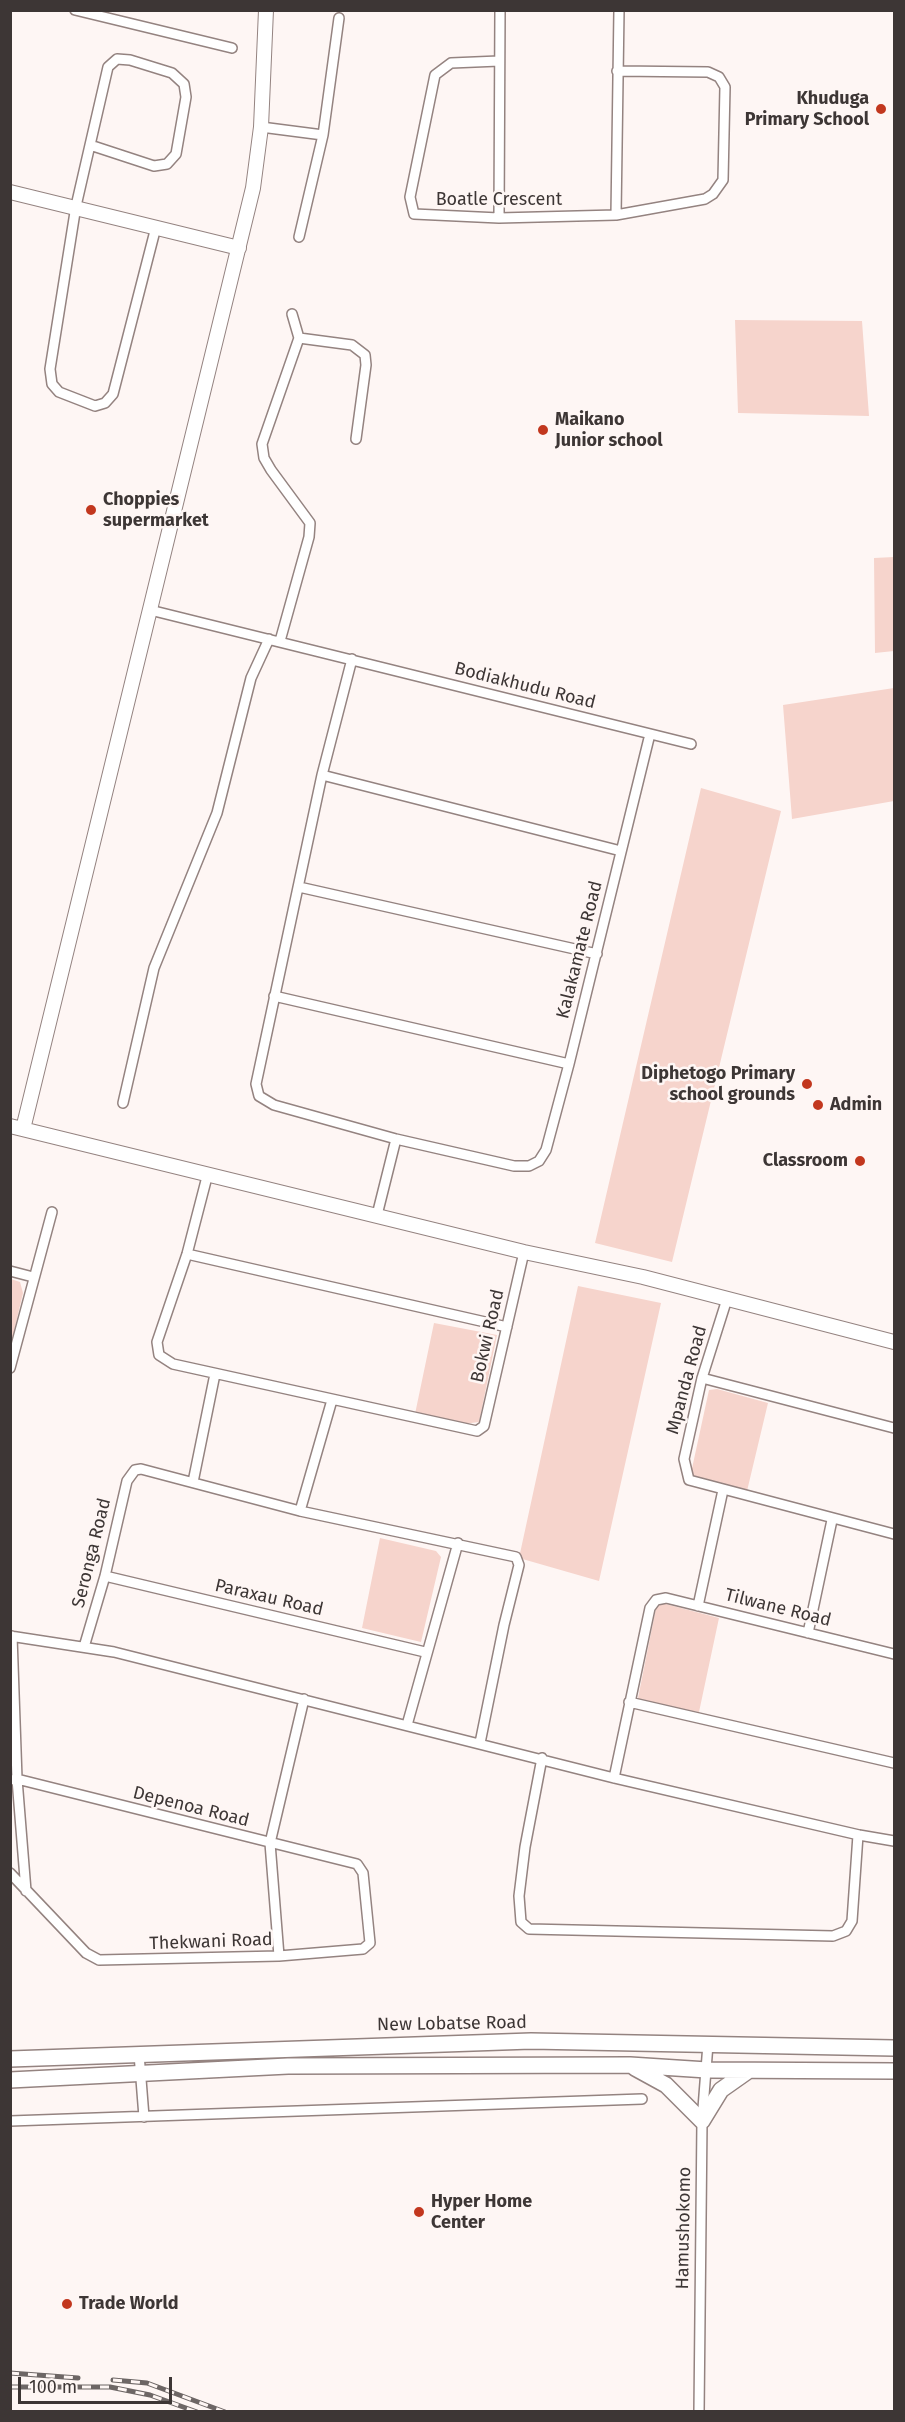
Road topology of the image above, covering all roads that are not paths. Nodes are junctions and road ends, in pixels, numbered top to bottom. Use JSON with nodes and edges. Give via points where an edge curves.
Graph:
{"nodes":[{"id":1,"x":75,"y":10,"type":"edge"},
{"id":2,"x":266,"y":10,"type":"edge"},
{"id":3,"x":500,"y":10,"type":"edge"},
{"id":4,"x":619,"y":10,"type":"edge"},
{"id":5,"x":339,"y":18,"type":"dead end"},
{"id":6,"x":232,"y":48,"type":"dead end"},
{"id":7,"x":499,"y":61,"type":"junction"},
{"id":8,"x":617,"y":72,"type":"junction"},
{"id":9,"x":261,"y":127,"type":"junction"},
{"id":10,"x":323,"y":135,"type":"junction"},
{"id":11,"x":90,"y":145,"type":"junction"},
{"id":12,"x":10,"y":192,"type":"edge"},
{"id":13,"x":76,"y":206,"type":"junction"},
{"id":14,"x":616,"y":215,"type":"junction"},
{"id":15,"x":499,"y":218,"type":"junction"},
{"id":16,"x":156,"y":227,"type":"junction"},
{"id":17,"x":299,"y":237,"type":"dead end"},
{"id":18,"x":238,"y":248,"type":"junction"},
{"id":19,"x":292,"y":314,"type":"dead end"},
{"id":20,"x":299,"y":338,"type":"junction"},
{"id":21,"x":356,"y":439,"type":"dead end"},
{"id":22,"x":150,"y":610,"type":"junction"},
{"id":23,"x":269,"y":639,"type":"junction"},
{"id":24,"x":280,"y":641,"type":"junction"},
{"id":25,"x":352,"y":658,"type":"junction"},
{"id":26,"x":650,"y":734,"type":"junction"},
{"id":27,"x":691,"y":744,"type":"dead end"},
{"id":28,"x":322,"y":775,"type":"junction"},
{"id":29,"x":621,"y":851,"type":"junction"},
{"id":30,"x":299,"y":886,"type":"junction"},
{"id":31,"x":597,"y":954,"type":"junction"},
{"id":32,"x":274,"y":996,"type":"junction"},
{"id":33,"x":569,"y":1064,"type":"junction"},
{"id":34,"x":123,"y":1103,"type":"dead end"},
{"id":35,"x":17,"y":1128,"type":"edge"},
{"id":36,"x":396,"y":1138,"type":"junction"},
{"id":37,"x":208,"y":1173,"type":"junction"},
{"id":38,"x":52,"y":1212,"type":"dead end"},
{"id":39,"x":377,"y":1215,"type":"junction"},
{"id":40,"x":524,"y":1252,"type":"junction"},
{"id":41,"x":187,"y":1254,"type":"junction"},
{"id":42,"x":10,"y":1271,"type":"edge"},
{"id":43,"x":33,"y":1276,"type":"junction"},
{"id":44,"x":727,"y":1299,"type":"junction"},
{"id":45,"x":507,"y":1327,"type":"junction"},
{"id":46,"x":894,"y":1342,"type":"edge"},
{"id":47,"x":11,"y":1365,"type":"edge"},
{"id":48,"x":215,"y":1374,"type":"junction"},
{"id":49,"x":702,"y":1378,"type":"junction"},
{"id":50,"x":332,"y":1400,"type":"junction"},
{"id":51,"x":894,"y":1428,"type":"edge"},
{"id":52,"x":193,"y":1482,"type":"junction"},
{"id":53,"x":723,"y":1490,"type":"junction"},
{"id":54,"x":300,"y":1510,"type":"junction"},
{"id":55,"x":832,"y":1520,"type":"junction"},
{"id":56,"x":894,"y":1534,"type":"edge"},
{"id":57,"x":458,"y":1543,"type":"junction"},
{"id":58,"x":105,"y":1576,"type":"junction"},
{"id":59,"x":698,"y":1606,"type":"junction"},
{"id":60,"x":808,"y":1633,"type":"junction"},
{"id":61,"x":11,"y":1636,"type":"edge"},
{"id":62,"x":84,"y":1647,"type":"junction"},
{"id":63,"x":425,"y":1652,"type":"junction"},
{"id":64,"x":894,"y":1654,"type":"edge"},
{"id":65,"x":304,"y":1699,"type":"junction"},
{"id":66,"x":629,"y":1702,"type":"junction"},
{"id":67,"x":407,"y":1725,"type":"junction"},
{"id":68,"x":480,"y":1743,"type":"junction"},
{"id":69,"x":542,"y":1758,"type":"junction"},
{"id":70,"x":894,"y":1763,"type":"edge"},
{"id":71,"x":614,"y":1778,"type":"junction"},
{"id":72,"x":14,"y":1780,"type":"edge"},
{"id":73,"x":858,"y":1835,"type":"junction"},
{"id":74,"x":894,"y":1841,"type":"edge"},
{"id":75,"x":270,"y":1843,"type":"junction"},
{"id":76,"x":362,"y":1869,"type":"joint"},
{"id":77,"x":10,"y":1874,"type":"edge"},
{"id":78,"x":26,"y":1891,"type":"junction"},
{"id":79,"x":279,"y":1956,"type":"junction"},
{"id":80,"x":708,"y":2044,"type":"junction"},
{"id":81,"x":894,"y":2048,"type":"edge"},
{"id":82,"x":140,"y":2054,"type":"junction"},
{"id":83,"x":10,"y":2060,"type":"edge"},
{"id":84,"x":630,"y":2066,"type":"junction"},
{"id":85,"x":706,"y":2070,"type":"junction"},
{"id":86,"x":750,"y":2070,"type":"junction"},
{"id":87,"x":894,"y":2071,"type":"edge"},
{"id":88,"x":141,"y":2073,"type":"junction"},
{"id":89,"x":10,"y":2080,"type":"edge"},
{"id":90,"x":642,"y":2099,"type":"dead end"},
{"id":91,"x":144,"y":2117,"type":"junction"},
{"id":92,"x":10,"y":2121,"type":"edge"},
{"id":93,"x":702,"y":2121,"type":"junction"},
{"id":94,"x":699,"y":2412,"type":"edge"}],
"edges":[{"from":1,"to":6,"type":"street"},
{"from":2,"to":9,"type":"street"},
{"from":3,"to":7,"type":"street"},
{"from":4,"to":8,"type":"street"},
{"from":5,"to":10,"type":"street"},
{"from":7,"to":15,"type":"street"},
{"from":7,"to":15,"type":"street","name":"Boatle Crescent","via":[[451,63],[435,75],[410,197],[414,214]]},
{"from":8,"to":14,"type":"street"},
{"from":8,"to":14,"type":"street","name":"Boatle Crescent","via":[[708,72],[719,76],[725,87],[723,180],[718,189],[705,199]]},
{"from":9,"to":10,"type":"street"},
{"from":9,"to":18,"type":"street","via":[[253,188]]},
{"from":10,"to":17,"type":"street"},
{"from":11,"to":11,"type":"street","via":[[154,166],[167,164],[176,154],[186,97],[184,84],[172,73],[117,59],[108,67]]},
{"from":11,"to":13,"type":"street"},
{"from":12,"to":13,"type":"street"},
{"from":13,"to":16,"type":"street"},
{"from":13,"to":16,"type":"street","via":[[50,369],[52,384],[59,392],[95,406],[105,403],[113,394]]},
{"from":14,"to":15,"type":"street","name":"Boatle Crescent"},
{"from":16,"to":18,"type":"street"},
{"from":18,"to":22,"type":"street"},
{"from":19,"to":20,"type":"street"},
{"from":20,"to":21,"type":"street","via":[[352,345],[365,355]]},
{"from":20,"to":24,"type":"street","via":[[262,444],[268,464],[310,523]]},
{"from":22,"to":23,"type":"street","name":"Bodiakhudu Road"},
{"from":22,"to":35,"type":"street"},
{"from":23,"to":24,"type":"street","name":"Bodiakhudu Road"},
{"from":23,"to":34,"type":"street","via":[[251,678],[217,813],[154,968]]},
{"from":24,"to":25,"type":"street","name":"Bodiakhudu Road"},
{"from":25,"to":26,"type":"street","name":"Bodiakhudu Road"},
{"from":25,"to":28,"type":"street"},
{"from":26,"to":27,"type":"street","name":"Bodiakhudu Road"},
{"from":26,"to":29,"type":"street","name":"Kalakamate Road"},
{"from":28,"to":29,"type":"street"},
{"from":28,"to":30,"type":"street"},
{"from":29,"to":31,"type":"street","name":"Kalakamate Road"},
{"from":30,"to":31,"type":"street"},
{"from":30,"to":32,"type":"street"},
{"from":31,"to":33,"type":"street","name":"Kalakamate Road"},
{"from":32,"to":33,"type":"street"},
{"from":32,"to":36,"type":"street","via":[[256,1084],[259,1095],[274,1105]]},
{"from":33,"to":36,"type":"street","name":"Kalakamate Road","via":[[546,1150],[539,1161],[529,1166],[514,1166]]},
{"from":35,"to":37,"type":"street"},
{"from":36,"to":39,"type":"street"},
{"from":37,"to":39,"type":"street"},
{"from":37,"to":41,"type":"street"},
{"from":38,"to":43,"type":"street"},
{"from":39,"to":40,"type":"street"},
{"from":40,"to":44,"type":"street"},
{"from":40,"to":45,"type":"street","name":"Bokwi Road"},
{"from":41,"to":45,"type":"street"},
{"from":41,"to":48,"type":"street","via":[[156,1349],[173,1364]]},
{"from":42,"to":43,"type":"street"},
{"from":43,"to":47,"type":"street"},
{"from":44,"to":46,"type":"street"},
{"from":44,"to":49,"type":"street","name":"Mpanda Road"},
{"from":45,"to":50,"type":"street","name":"Bokwi Road","via":[[484,1426],[477,1431]]},
{"from":48,"to":50,"type":"street"},
{"from":48,"to":52,"type":"street"},
{"from":49,"to":51,"type":"street"},
{"from":49,"to":53,"type":"street","name":"Mpanda Road","via":[[684,1459],[685,1471],[690,1480]]},
{"from":50,"to":54,"type":"street"},
{"from":52,"to":54,"type":"street"},
{"from":52,"to":58,"type":"street","name":"Seronga Road","via":[[146,1469],[135,1470],[128,1480]]},
{"from":53,"to":55,"type":"street"},
{"from":53,"to":59,"type":"street"},
{"from":54,"to":57,"type":"street"},
{"from":55,"to":56,"type":"street"},
{"from":55,"to":60,"type":"street"},
{"from":57,"to":63,"type":"street"},
{"from":57,"to":68,"type":"street","via":[[516,1557],[520,1563]]},
{"from":58,"to":62,"type":"street","name":"Seronga Road"},
{"from":58,"to":63,"type":"street","name":"Paraxau Road"},
{"from":59,"to":60,"type":"street","name":"Tilwane Road"},
{"from":59,"to":66,"type":"street","name":"Tilwane Road","via":[[666,1598],[654,1602]]},
{"from":60,"to":64,"type":"street","name":"Tilwane Road"},
{"from":61,"to":62,"type":"street"},
{"from":61,"to":72,"type":"street"},
{"from":62,"to":65,"type":"street"},
{"from":63,"to":67,"type":"street"},
{"from":65,"to":67,"type":"street"},
{"from":65,"to":75,"type":"street"},
{"from":66,"to":70,"type":"street"},
{"from":66,"to":71,"type":"street"},
{"from":67,"to":68,"type":"street"},
{"from":68,"to":69,"type":"street"},
{"from":69,"to":71,"type":"street"},
{"from":69,"to":73,"type":"street","via":[[519,1896],[521,1922],[529,1929],[833,1936],[846,1931],[852,1921]]},
{"from":71,"to":73,"type":"street"},
{"from":72,"to":75,"type":"street","name":"Depenoa Road"},
{"from":72,"to":78,"type":"street"},
{"from":73,"to":74,"type":"street"},
{"from":75,"to":76,"type":"street","name":"Depenoa Road","via":[[357,1864]]},
{"from":75,"to":79,"type":"street"},
{"from":76,"to":79,"type":"street","name":"Thekwani Road","via":[[370,1940],[367,1948]]},
{"from":77,"to":78,"type":"street","name":"Thekwani Road"},
{"from":78,"to":79,"type":"street","name":"Thekwani Road","via":[[86,1953],[99,1960]]},
{"from":80,"to":81,"type":"main road","name":"New Lobatse Road"},
{"from":80,"to":82,"type":"main road","name":"New Lobatse Road","via":[[531,2041]]},
{"from":80,"to":85,"type":"street","name":"Hamushokomo"},
{"from":82,"to":83,"type":"main road","name":"New Lobatse Road"},
{"from":82,"to":88,"type":"street"},
{"from":84,"to":85,"type":"main road"},
{"from":84,"to":88,"type":"main road","via":[[288,2066]]},
{"from":84,"to":93,"type":"main road","via":[[666,2085]]},
{"from":85,"to":86,"type":"main road"},
{"from":85,"to":93,"type":"street","name":"Hamushokomo"},
{"from":86,"to":87,"type":"main road"},
{"from":86,"to":93,"type":"main road","via":[[721,2090]]},
{"from":88,"to":89,"type":"main road"},
{"from":88,"to":91,"type":"street"},
{"from":90,"to":91,"type":"street"},
{"from":91,"to":92,"type":"street"},
{"from":93,"to":94,"type":"street","name":"Hamushokomo"}]}
